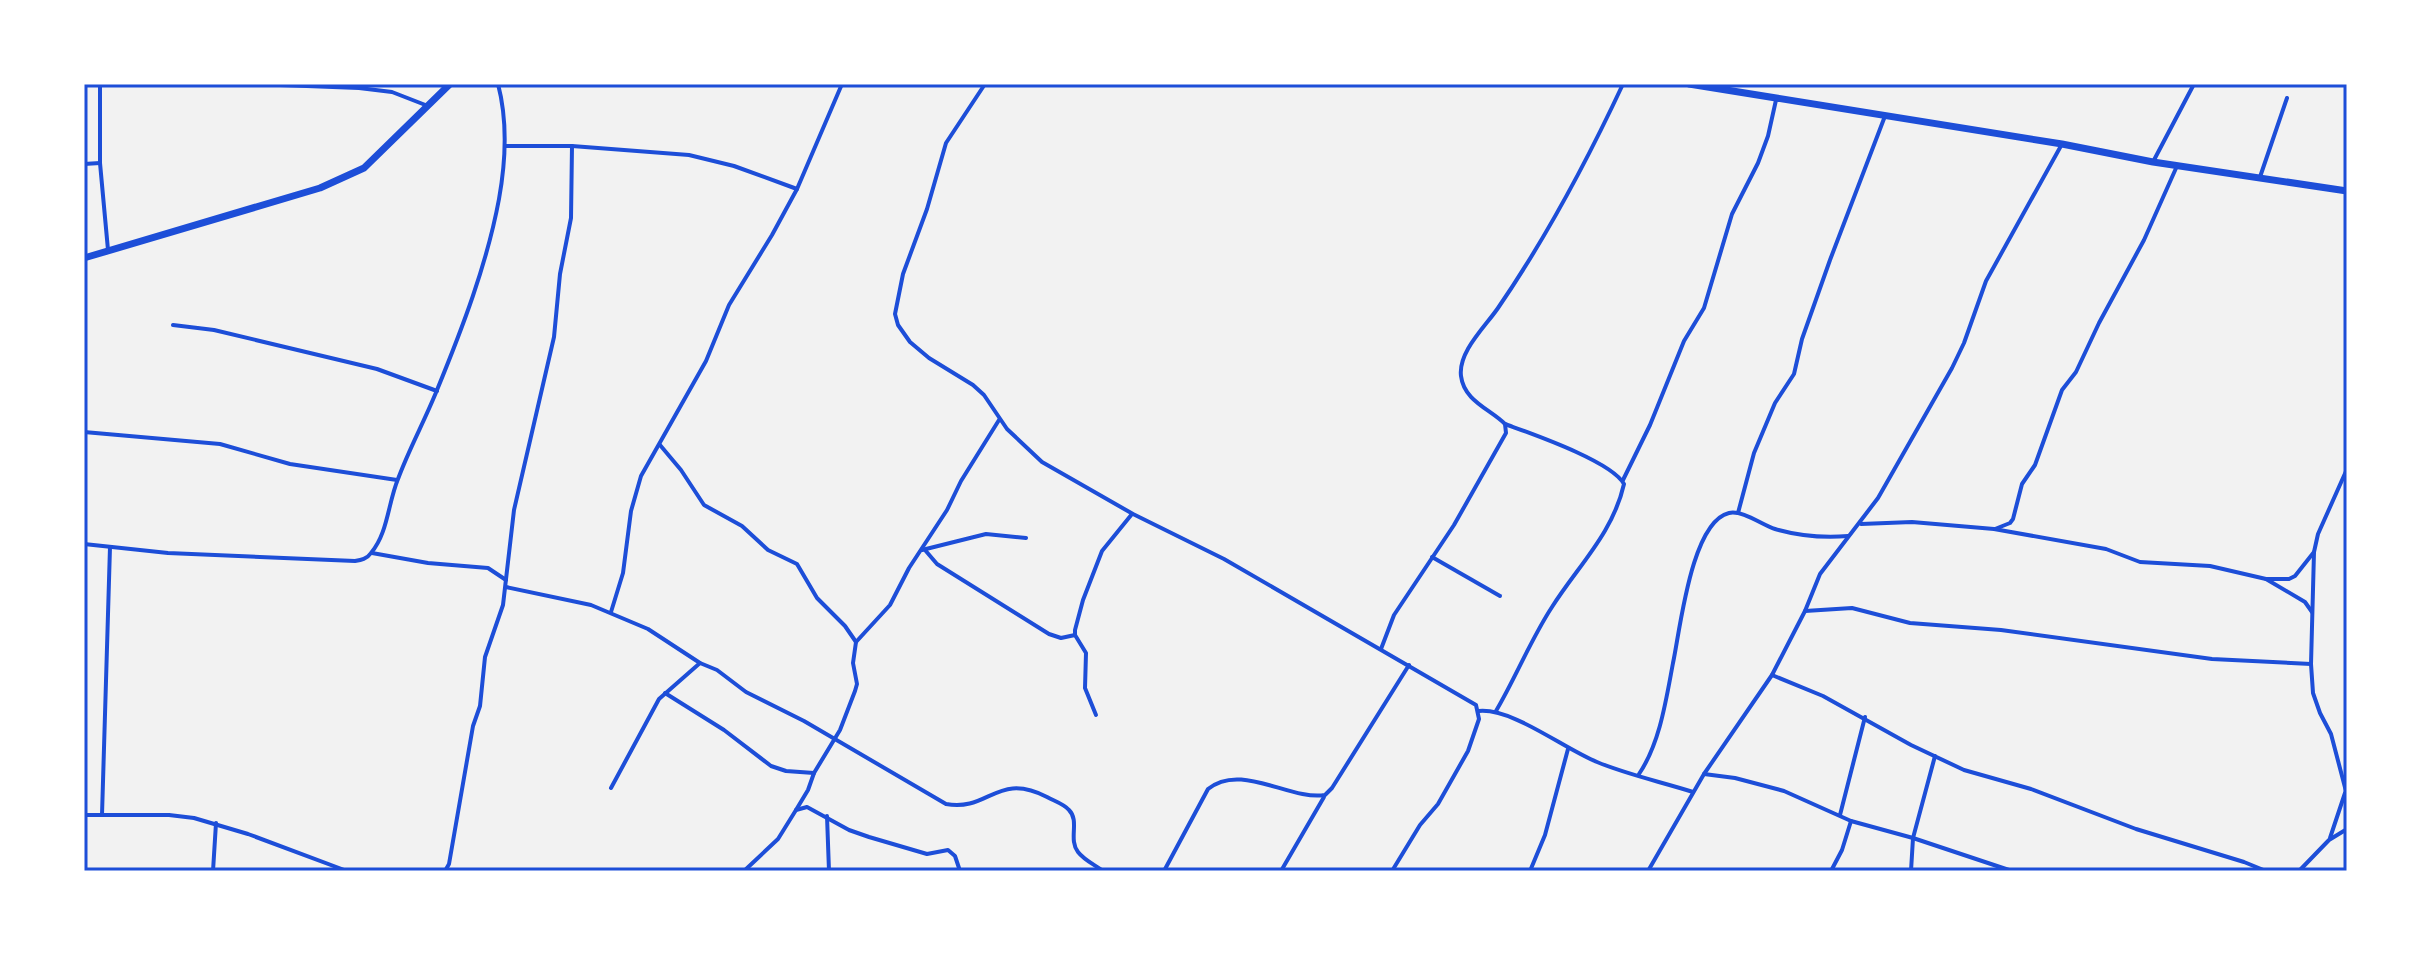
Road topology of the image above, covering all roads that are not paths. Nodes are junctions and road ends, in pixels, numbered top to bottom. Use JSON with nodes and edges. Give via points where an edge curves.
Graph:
{"nodes":[{"id":1,"x":100,"y":84,"type":"edge"},
{"id":2,"x":253,"y":84,"type":"edge"},
{"id":3,"x":392,"y":84,"type":"edge"},
{"id":4,"x":450,"y":84,"type":"edge"},
{"id":5,"x":498,"y":84,"type":"edge"},
{"id":6,"x":842,"y":84,"type":"edge"},
{"id":7,"x":985,"y":84,"type":"edge"},
{"id":8,"x":1623,"y":84,"type":"edge"},
{"id":9,"x":1689,"y":84,"type":"edge"},
{"id":10,"x":2194,"y":84,"type":"edge"},
{"id":11,"x":314,"y":85,"type":"edge"},
{"id":12,"x":392,"y":92,"type":"junction"},
{"id":13,"x":2287,"y":98,"type":"dead end"},
{"id":14,"x":1776,"y":100,"type":"junction"},
{"id":15,"x":429,"y":107,"type":"junction"},
{"id":16,"x":1885,"y":116,"type":"junction"},
{"id":17,"x":2062,"y":144,"type":"junction"},
{"id":18,"x":505,"y":146,"type":"junction"},
{"id":19,"x":572,"y":146,"type":"junction"},
{"id":20,"x":2153,"y":162,"type":"junction"},
{"id":21,"x":100,"y":163,"type":"junction"},
{"id":22,"x":84,"y":164,"type":"edge"},
{"id":23,"x":2177,"y":166,"type":"junction"},
{"id":24,"x":2259,"y":180,"type":"junction"},
{"id":25,"x":797,"y":189,"type":"junction"},
{"id":26,"x":2347,"y":191,"type":"edge"},
{"id":27,"x":108,"y":253,"type":"junction"},
{"id":28,"x":84,"y":258,"type":"edge"},
{"id":29,"x":173,"y":325,"type":"dead end"},
{"id":30,"x":437,"y":391,"type":"junction"},
{"id":31,"x":999,"y":420,"type":"junction"},
{"id":32,"x":1505,"y":424,"type":"junction"},
{"id":33,"x":84,"y":432,"type":"edge"},
{"id":34,"x":660,"y":445,"type":"junction"},
{"id":35,"x":2347,"y":469,"type":"edge"},
{"id":36,"x":397,"y":480,"type":"junction"},
{"id":37,"x":1623,"y":480,"type":"junction"},
{"id":38,"x":1738,"y":513,"type":"junction"},
{"id":39,"x":1133,"y":514,"type":"junction"},
{"id":40,"x":1861,"y":524,"type":"junction"},
{"id":41,"x":1994,"y":529,"type":"junction"},
{"id":42,"x":1848,"y":536,"type":"junction"},
{"id":43,"x":1026,"y":538,"type":"dead end"},
{"id":44,"x":84,"y":544,"type":"edge"},
{"id":45,"x":110,"y":547,"type":"junction"},
{"id":46,"x":922,"y":550,"type":"junction"},
{"id":47,"x":2314,"y":552,"type":"junction"},
{"id":48,"x":372,"y":553,"type":"junction"},
{"id":49,"x":1432,"y":557,"type":"junction"},
{"id":50,"x":2266,"y":579,"type":"junction"},
{"id":51,"x":506,"y":580,"type":"junction"},
{"id":52,"x":506,"y":587,"type":"junction"},
{"id":53,"x":1500,"y":596,"type":"dead end"},
{"id":54,"x":1805,"y":611,"type":"junction"},
{"id":55,"x":611,"y":612,"type":"junction"},
{"id":56,"x":2313,"y":614,"type":"junction"},
{"id":57,"x":1075,"y":635,"type":"junction"},
{"id":58,"x":856,"y":642,"type":"junction"},
{"id":59,"x":1381,"y":649,"type":"junction"},
{"id":60,"x":700,"y":663,"type":"junction"},
{"id":61,"x":2311,"y":664,"type":"junction"},
{"id":62,"x":1409,"y":665,"type":"junction"},
{"id":63,"x":1772,"y":675,"type":"junction"},
{"id":64,"x":665,"y":693,"type":"junction"},
{"id":65,"x":1479,"y":711,"type":"junction"},
{"id":66,"x":1496,"y":711,"type":"junction"},
{"id":67,"x":1096,"y":715,"type":"dead end"},
{"id":68,"x":1865,"y":717,"type":"junction"},
{"id":69,"x":835,"y":741,"type":"junction"},
{"id":70,"x":1568,"y":749,"type":"junction"},
{"id":71,"x":1935,"y":756,"type":"junction"},
{"id":72,"x":814,"y":773,"type":"junction"},
{"id":73,"x":1639,"y":774,"type":"junction"},
{"id":74,"x":1704,"y":774,"type":"junction"},
{"id":75,"x":611,"y":788,"type":"dead end"},
{"id":76,"x":1693,"y":792,"type":"junction"},
{"id":77,"x":2346,"y":793,"type":"edge"},
{"id":78,"x":1325,"y":795,"type":"junction"},
{"id":79,"x":796,"y":810,"type":"junction"},
{"id":80,"x":84,"y":815,"type":"edge"},
{"id":81,"x":102,"y":815,"type":"junction"},
{"id":82,"x":1840,"y":815,"type":"junction"},
{"id":83,"x":827,"y":816,"type":"junction"},
{"id":84,"x":1851,"y":821,"type":"junction"},
{"id":85,"x":216,"y":823,"type":"junction"},
{"id":86,"x":2347,"y":829,"type":"edge"},
{"id":87,"x":1913,"y":838,"type":"junction"},
{"id":88,"x":2329,"y":840,"type":"junction"},
{"id":89,"x":213,"y":871,"type":"edge"},
{"id":90,"x":347,"y":871,"type":"edge"},
{"id":91,"x":445,"y":871,"type":"edge"},
{"id":92,"x":744,"y":871,"type":"edge"},
{"id":93,"x":829,"y":871,"type":"edge"},
{"id":94,"x":960,"y":871,"type":"edge"},
{"id":95,"x":1103,"y":871,"type":"edge"},
{"id":96,"x":1164,"y":871,"type":"edge"},
{"id":97,"x":1282,"y":871,"type":"edge"},
{"id":98,"x":1392,"y":871,"type":"edge"},
{"id":99,"x":1530,"y":871,"type":"edge"},
{"id":100,"x":1648,"y":871,"type":"edge"},
{"id":101,"x":1831,"y":871,"type":"edge"},
{"id":102,"x":1911,"y":871,"type":"edge"},
{"id":103,"x":2012,"y":871,"type":"edge"},
{"id":104,"x":2266,"y":871,"type":"edge"},
{"id":105,"x":2299,"y":871,"type":"edge"}],
"edges":[{"from":1,"to":21,"type":"street"},
{"from":2,"to":11,"type":"street"},
{"from":3,"to":12,"type":"street"},
{"from":4,"to":15,"type":"highway"},
{"from":5,"to":18,"type":"street","via":[[505,109]]},
{"from":6,"to":25,"type":"street"},
{"from":7,"to":31,"type":"street","via":[[946,143],[895,314],[910,342],[973,385]]},
{"from":8,"to":32,"type":"street","via":[[1561,205],[1463,361],[1468,394]]},
{"from":9,"to":14,"type":"highway"},
{"from":10,"to":20,"type":"street"},
{"from":11,"to":12,"type":"street"},
{"from":12,"to":15,"type":"street"},
{"from":13,"to":24,"type":"street"},
{"from":14,"to":16,"type":"highway"},
{"from":14,"to":37,"type":"street","via":[[1758,163],[1732,214],[1704,308],[1684,341]]},
{"from":15,"to":27,"type":"highway","via":[[379,156],[347,177]]},
{"from":16,"to":17,"type":"highway"},
{"from":16,"to":38,"type":"street","via":[[1802,339],[1794,374],[1754,453]]},
{"from":17,"to":20,"type":"highway"},
{"from":17,"to":40,"type":"street","via":[[1986,281],[1952,368]]},
{"from":18,"to":19,"type":"street"},
{"from":18,"to":30,"type":"street","via":[[487,248]]},
{"from":19,"to":25,"type":"street","via":[[689,155]]},
{"from":19,"to":51,"type":"street","via":[[571,218],[554,337],[514,510]]},
{"from":20,"to":23,"type":"highway"},
{"from":21,"to":22,"type":"street"},
{"from":21,"to":27,"type":"street"},
{"from":23,"to":24,"type":"highway"},
{"from":23,"to":41,"type":"street","via":[[2133,262],[2062,390],[2035,465],[2022,484],[2013,519]]},
{"from":24,"to":26,"type":"highway"},
{"from":25,"to":34,"type":"street","via":[[729,305],[706,361]]},
{"from":27,"to":28,"type":"highway"},
{"from":29,"to":30,"type":"street","via":[[377,369]]},
{"from":30,"to":36,"type":"street"},
{"from":31,"to":39,"type":"street","via":[[1042,462]]},
{"from":31,"to":46,"type":"street"},
{"from":32,"to":37,"type":"street","via":[[1582,456]]},
{"from":32,"to":49,"type":"street","via":[[1503,442]]},
{"from":33,"to":36,"type":"street","via":[[220,444],[290,464]]},
{"from":34,"to":55,"type":"street","via":[[635,496]]},
{"from":34,"to":58,"type":"street","via":[[704,505],[797,564],[817,598]]},
{"from":35,"to":47,"type":"street"},
{"from":36,"to":48,"type":"street"},
{"from":37,"to":66,"type":"street","via":[[1607,531],[1550,609]]},
{"from":38,"to":42,"type":"street","via":[[1778,530]]},
{"from":38,"to":73,"type":"street","via":[[1721,517],[1701,546],[1680,615],[1658,731]]},
{"from":39,"to":57,"type":"street","via":[[1102,551]]},
{"from":39,"to":59,"type":"street"},
{"from":40,"to":41,"type":"street"},
{"from":40,"to":42,"type":"street"},
{"from":41,"to":50,"type":"street","via":[[2106,549],[2140,562],[2210,566]]},
{"from":42,"to":54,"type":"street","via":[[1820,574]]},
{"from":43,"to":46,"type":"street","via":[[986,534]]},
{"from":44,"to":45,"type":"street"},
{"from":45,"to":48,"type":"street","via":[[355,561]]},
{"from":45,"to":81,"type":"street"},
{"from":46,"to":57,"type":"street","via":[[1039,628],[1061,638]]},
{"from":46,"to":58,"type":"street","via":[[890,605]]},
{"from":47,"to":50,"type":"street","via":[[2295,576]]},
{"from":47,"to":56,"type":"street"},
{"from":48,"to":51,"type":"street","via":[[488,568]]},
{"from":49,"to":53,"type":"street"},
{"from":49,"to":59,"type":"street","via":[[1394,615]]},
{"from":50,"to":56,"type":"street","via":[[2305,602]]},
{"from":51,"to":52,"type":"street"},
{"from":52,"to":55,"type":"street"},
{"from":52,"to":91,"type":"street","via":[[483,664],[480,706]]},
{"from":54,"to":61,"type":"street","via":[[1852,608],[1910,623],[2212,659]]},
{"from":54,"to":63,"type":"street"},
{"from":55,"to":60,"type":"street"},
{"from":56,"to":61,"type":"street"},
{"from":57,"to":67,"type":"street","via":[[1086,653],[1085,688]]},
{"from":58,"to":69,"type":"street","via":[[857,684]]},
{"from":59,"to":62,"type":"street"},
{"from":60,"to":64,"type":"street"},
{"from":60,"to":69,"type":"street"},
{"from":61,"to":77,"type":"street","via":[[2313,693],[2331,734]]},
{"from":62,"to":65,"type":"street"},
{"from":62,"to":78,"type":"street"},
{"from":63,"to":68,"type":"street"},
{"from":63,"to":74,"type":"street"},
{"from":64,"to":72,"type":"street","via":[[771,766]]},
{"from":64,"to":75,"type":"street"},
{"from":65,"to":66,"type":"street"},
{"from":65,"to":98,"type":"street","via":[[1468,751]]},
{"from":66,"to":70,"type":"street"},
{"from":68,"to":71,"type":"street"},
{"from":68,"to":82,"type":"street"},
{"from":69,"to":72,"type":"street"},
{"from":69,"to":95,"type":"street","via":[[946,804],[966,805],[1009,787],[1039,793],[1070,810],[1076,849]]},
{"from":70,"to":73,"type":"street"},
{"from":70,"to":99,"type":"street"},
{"from":71,"to":87,"type":"street"},
{"from":71,"to":104,"type":"street","via":[[2098,817]]},
{"from":72,"to":79,"type":"street"},
{"from":73,"to":76,"type":"street"},
{"from":74,"to":76,"type":"street"},
{"from":74,"to":82,"type":"street","via":[[1784,791]]},
{"from":76,"to":100,"type":"street"},
{"from":77,"to":88,"type":"street"},
{"from":78,"to":96,"type":"street","via":[[1260,782],[1213,785]]},
{"from":78,"to":97,"type":"street"},
{"from":79,"to":83,"type":"street","via":[[807,807]]},
{"from":79,"to":92,"type":"street","via":[[778,839]]},
{"from":80,"to":81,"type":"street"},
{"from":81,"to":85,"type":"street","via":[[169,815]]},
{"from":82,"to":84,"type":"street"},
{"from":83,"to":93,"type":"street"},
{"from":83,"to":94,"type":"street","via":[[860,834],[921,852],[948,850]]},
{"from":84,"to":87,"type":"street"},
{"from":84,"to":101,"type":"street"},
{"from":85,"to":89,"type":"street"},
{"from":85,"to":90,"type":"street"},
{"from":86,"to":88,"type":"street"},
{"from":87,"to":102,"type":"street"},
{"from":87,"to":103,"type":"street"},
{"from":88,"to":105,"type":"street"}]}
